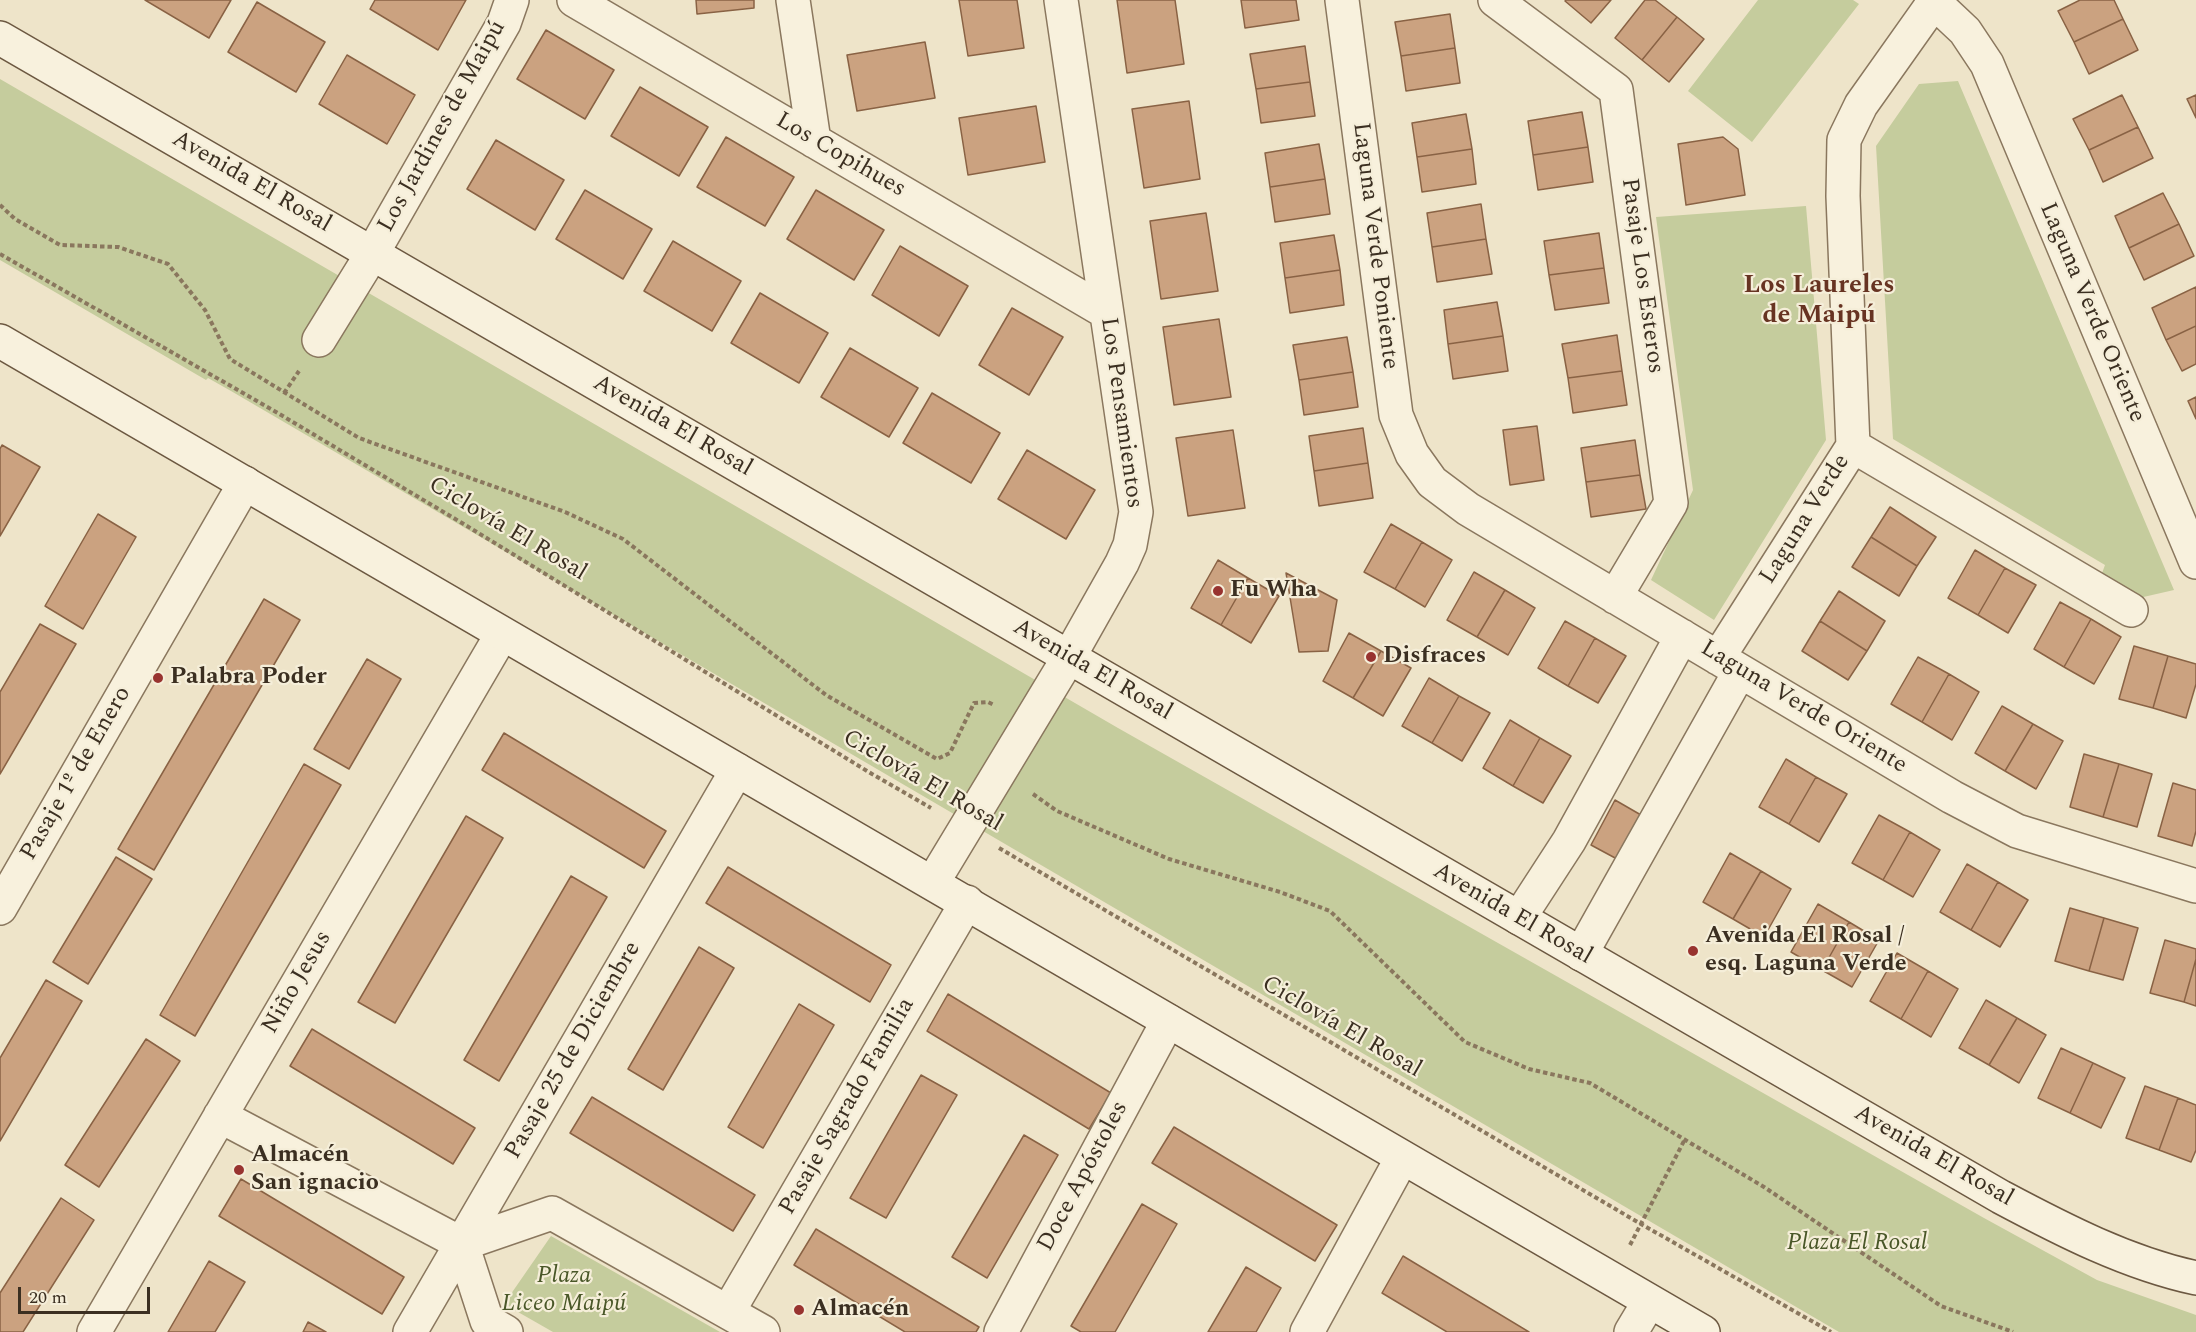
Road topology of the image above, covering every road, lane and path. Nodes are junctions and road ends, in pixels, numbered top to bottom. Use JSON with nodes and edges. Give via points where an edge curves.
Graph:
{"nodes":[{"id":1,"x":512,"y":0,"type":"edge"},
{"id":2,"x":573,"y":0,"type":"edge"},
{"id":3,"x":793,"y":0,"type":"edge"},
{"id":4,"x":1061,"y":0,"type":"edge"},
{"id":5,"x":1342,"y":0,"type":"edge"},
{"id":6,"x":1495,"y":0,"type":"edge"},
{"id":7,"x":1933,"y":1,"type":"edge"},
{"id":8,"x":0,"y":38,"type":"edge"},
{"id":9,"x":814,"y":141,"type":"junction"},
{"id":10,"x":0,"y":205,"type":"edge"},
{"id":11,"x":0,"y":254,"type":"edge"},
{"id":12,"x":372,"y":254,"type":"junction"},
{"id":13,"x":1106,"y":312,"type":"junction"},
{"id":14,"x":320,"y":340,"type":"dead end"},
{"id":15,"x":0,"y":341,"type":"edge"},
{"id":16,"x":1853,"y":446,"type":"junction"},
{"id":17,"x":1432,"y":482,"type":"joint"},
{"id":18,"x":245,"y":483,"type":"junction"},
{"id":19,"x":2196,"y":562,"type":"edge"},
{"id":20,"x":1615,"y":597,"type":"junction"},
{"id":21,"x":2131,"y":610,"type":"dead end"},
{"id":22,"x":502,"y":634,"type":"junction"},
{"id":23,"x":1682,"y":636,"type":"junction"},
{"id":24,"x":1068,"y":657,"type":"junction"},
{"id":25,"x":1729,"y":664,"type":"junction"},
{"id":26,"x":1031,"y":720,"type":"junction"},
{"id":27,"x":737,"y":770,"type":"junction"},
{"id":28,"x":1000,"y":771,"type":"junction"},
{"id":29,"x":965,"y":828,"type":"junction"},
{"id":30,"x":933,"y":882,"type":"junction"},
{"id":31,"x":2196,"y":886,"type":"edge"},
{"id":32,"x":967,"y":902,"type":"junction"},
{"id":33,"x":0,"y":908,"type":"edge"},
{"id":34,"x":1519,"y":918,"type":"junction"},
{"id":35,"x":1581,"y":954,"type":"junction"},
{"id":36,"x":1168,"y":1021,"type":"junction"},
{"id":37,"x":220,"y":1116,"type":"junction"},
{"id":38,"x":1685,"y":1139,"type":"junction"},
{"id":39,"x":1402,"y":1158,"type":"junction"},
{"id":40,"x":1641,"y":1224,"type":"junction"},
{"id":41,"x":462,"y":1244,"type":"junction"},
{"id":42,"x":2196,"y":1278,"type":"edge"},
{"id":43,"x":1612,"y":1280,"type":"junction"},
{"id":44,"x":1649,"y":1302,"type":"junction"},
{"id":45,"x":728,"y":1312,"type":"junction"},
{"id":46,"x":94,"y":1332,"type":"edge"},
{"id":47,"x":410,"y":1332,"type":"edge"},
{"id":48,"x":506,"y":1332,"type":"edge"},
{"id":49,"x":763,"y":1332,"type":"edge"},
{"id":50,"x":1001,"y":1332,"type":"edge"},
{"id":51,"x":1307,"y":1332,"type":"edge"},
{"id":52,"x":1631,"y":1332,"type":"edge"},
{"id":53,"x":1703,"y":1332,"type":"edge"},
{"id":54,"x":1831,"y":1332,"type":"edge"},
{"id":55,"x":2013,"y":1332,"type":"edge"}],
"edges":[{"from":1,"to":12,"type":"street","name":"Los Jardines de Maipú","via":[[504,23]]},
{"from":2,"to":9,"type":"street","name":"Los Copihues"},
{"from":3,"to":9,"type":"street"},
{"from":4,"to":13,"type":"street","name":"Los Pensamientos"},
{"from":5,"to":17,"type":"street","name":"Laguna Verde Poniente","via":[[1396,415],[1412,454]]},
{"from":6,"to":20,"type":"street","name":"Pasaje Los Esteros","via":[[1616,90],[1671,503]]},
{"from":7,"to":16,"type":"street","name":"Laguna Verde","via":[[1861,105],[1845,140],[1843,196]]},
{"from":7,"to":19,"type":"street","name":"Laguna Verde Oriente","via":[[1965,31],[1987,64]]},
{"from":8,"to":12,"type":"street","name":"Avenida El Rosal"},
{"from":9,"to":13,"type":"street","name":"Los Copihues"},
{"from":10,"to":26,"type":"path","via":[[15,219],[60,245],[118,247],[168,264],[205,310],[230,359],[359,438],[565,512],[623,539],[826,695],[937,759],[950,753],[974,703],[988,702]]},
{"from":11,"to":29,"type":"path","name":"Ciclovía El Rosal","via":[[271,409]]},
{"from":12,"to":14,"type":"street","name":"Los Jardines de Maipú"},
{"from":12,"to":24,"type":"street","name":"Avenida El Rosal"},
{"from":13,"to":24,"type":"street","name":"Los Pensamientos","via":[[1136,512],[1130,545]]},
{"from":15,"to":18,"type":"street"},
{"from":16,"to":21,"type":"street"},
{"from":16,"to":25,"type":"street","name":"Laguna Verde"},
{"from":17,"to":20,"type":"street","name":"Laguna Verde Oriente","via":[[1468,509]]},
{"from":18,"to":22,"type":"street"},
{"from":18,"to":33,"type":"street","name":"Pasaje 1º de Enero"},
{"from":20,"to":23,"type":"street","name":"Laguna Verde Oriente"},
{"from":22,"to":27,"type":"street"},
{"from":22,"to":37,"type":"street","name":"Niño Jesus"},
{"from":23,"to":25,"type":"street","name":"Laguna Verde Oriente"},
{"from":23,"to":34,"type":"street","via":[[1569,841]]},
{"from":24,"to":26,"type":"street","name":"Los Pensamientos"},
{"from":24,"to":34,"type":"street","name":"Avenida El Rosal"},
{"from":25,"to":31,"type":"street","name":"Laguna Verde Oriente","via":[[1952,797],[2017,831]]},
{"from":25,"to":35,"type":"street","name":"Laguna Verde"},
{"from":26,"to":28,"type":"street","name":"Los Pensamientos"},
{"from":27,"to":30,"type":"street"},
{"from":27,"to":41,"type":"street","name":"Pasaje 25 de Diciembre"},
{"from":28,"to":29,"type":"street","name":"Los Pensamientos"},
{"from":28,"to":38,"type":"path","via":[[1057,811],[1169,860],[1280,892],[1330,911],[1465,1042],[1529,1069],[1590,1083]]},
{"from":29,"to":30,"type":"street","name":"Los Pensamientos"},
{"from":29,"to":40,"type":"path","name":"Ciclovía El Rosal"},
{"from":30,"to":32,"type":"street"},
{"from":32,"to":36,"type":"street"},
{"from":32,"to":45,"type":"street","name":"Pasaje Sagrado Familia"},
{"from":34,"to":35,"type":"street","name":"Avenida El Rosal"},
{"from":35,"to":42,"type":"street","name":"Avenida El Rosal","via":[[2061,1229],[2122,1255]]},
{"from":36,"to":39,"type":"street"},
{"from":36,"to":50,"type":"street","name":"Doce Apóstoles"},
{"from":37,"to":41,"type":"street"},
{"from":37,"to":46,"type":"street","name":"Niño Jesus"},
{"from":38,"to":40,"type":"path"},
{"from":38,"to":55,"type":"path","via":[[1941,1306]]},
{"from":39,"to":43,"type":"street"},
{"from":39,"to":51,"type":"street"},
{"from":40,"to":43,"type":"path"},
{"from":40,"to":54,"type":"path","name":"Ciclovía El Rosal"},
{"from":41,"to":45,"type":"street","via":[[552,1213]]},
{"from":41,"to":47,"type":"street","name":"Pasaje 25 de Diciembre"},
{"from":41,"to":48,"type":"street","via":[[487,1321]]},
{"from":43,"to":44,"type":"street"},
{"from":44,"to":52,"type":"street"},
{"from":44,"to":53,"type":"street"},
{"from":45,"to":49,"type":"street"}]}
